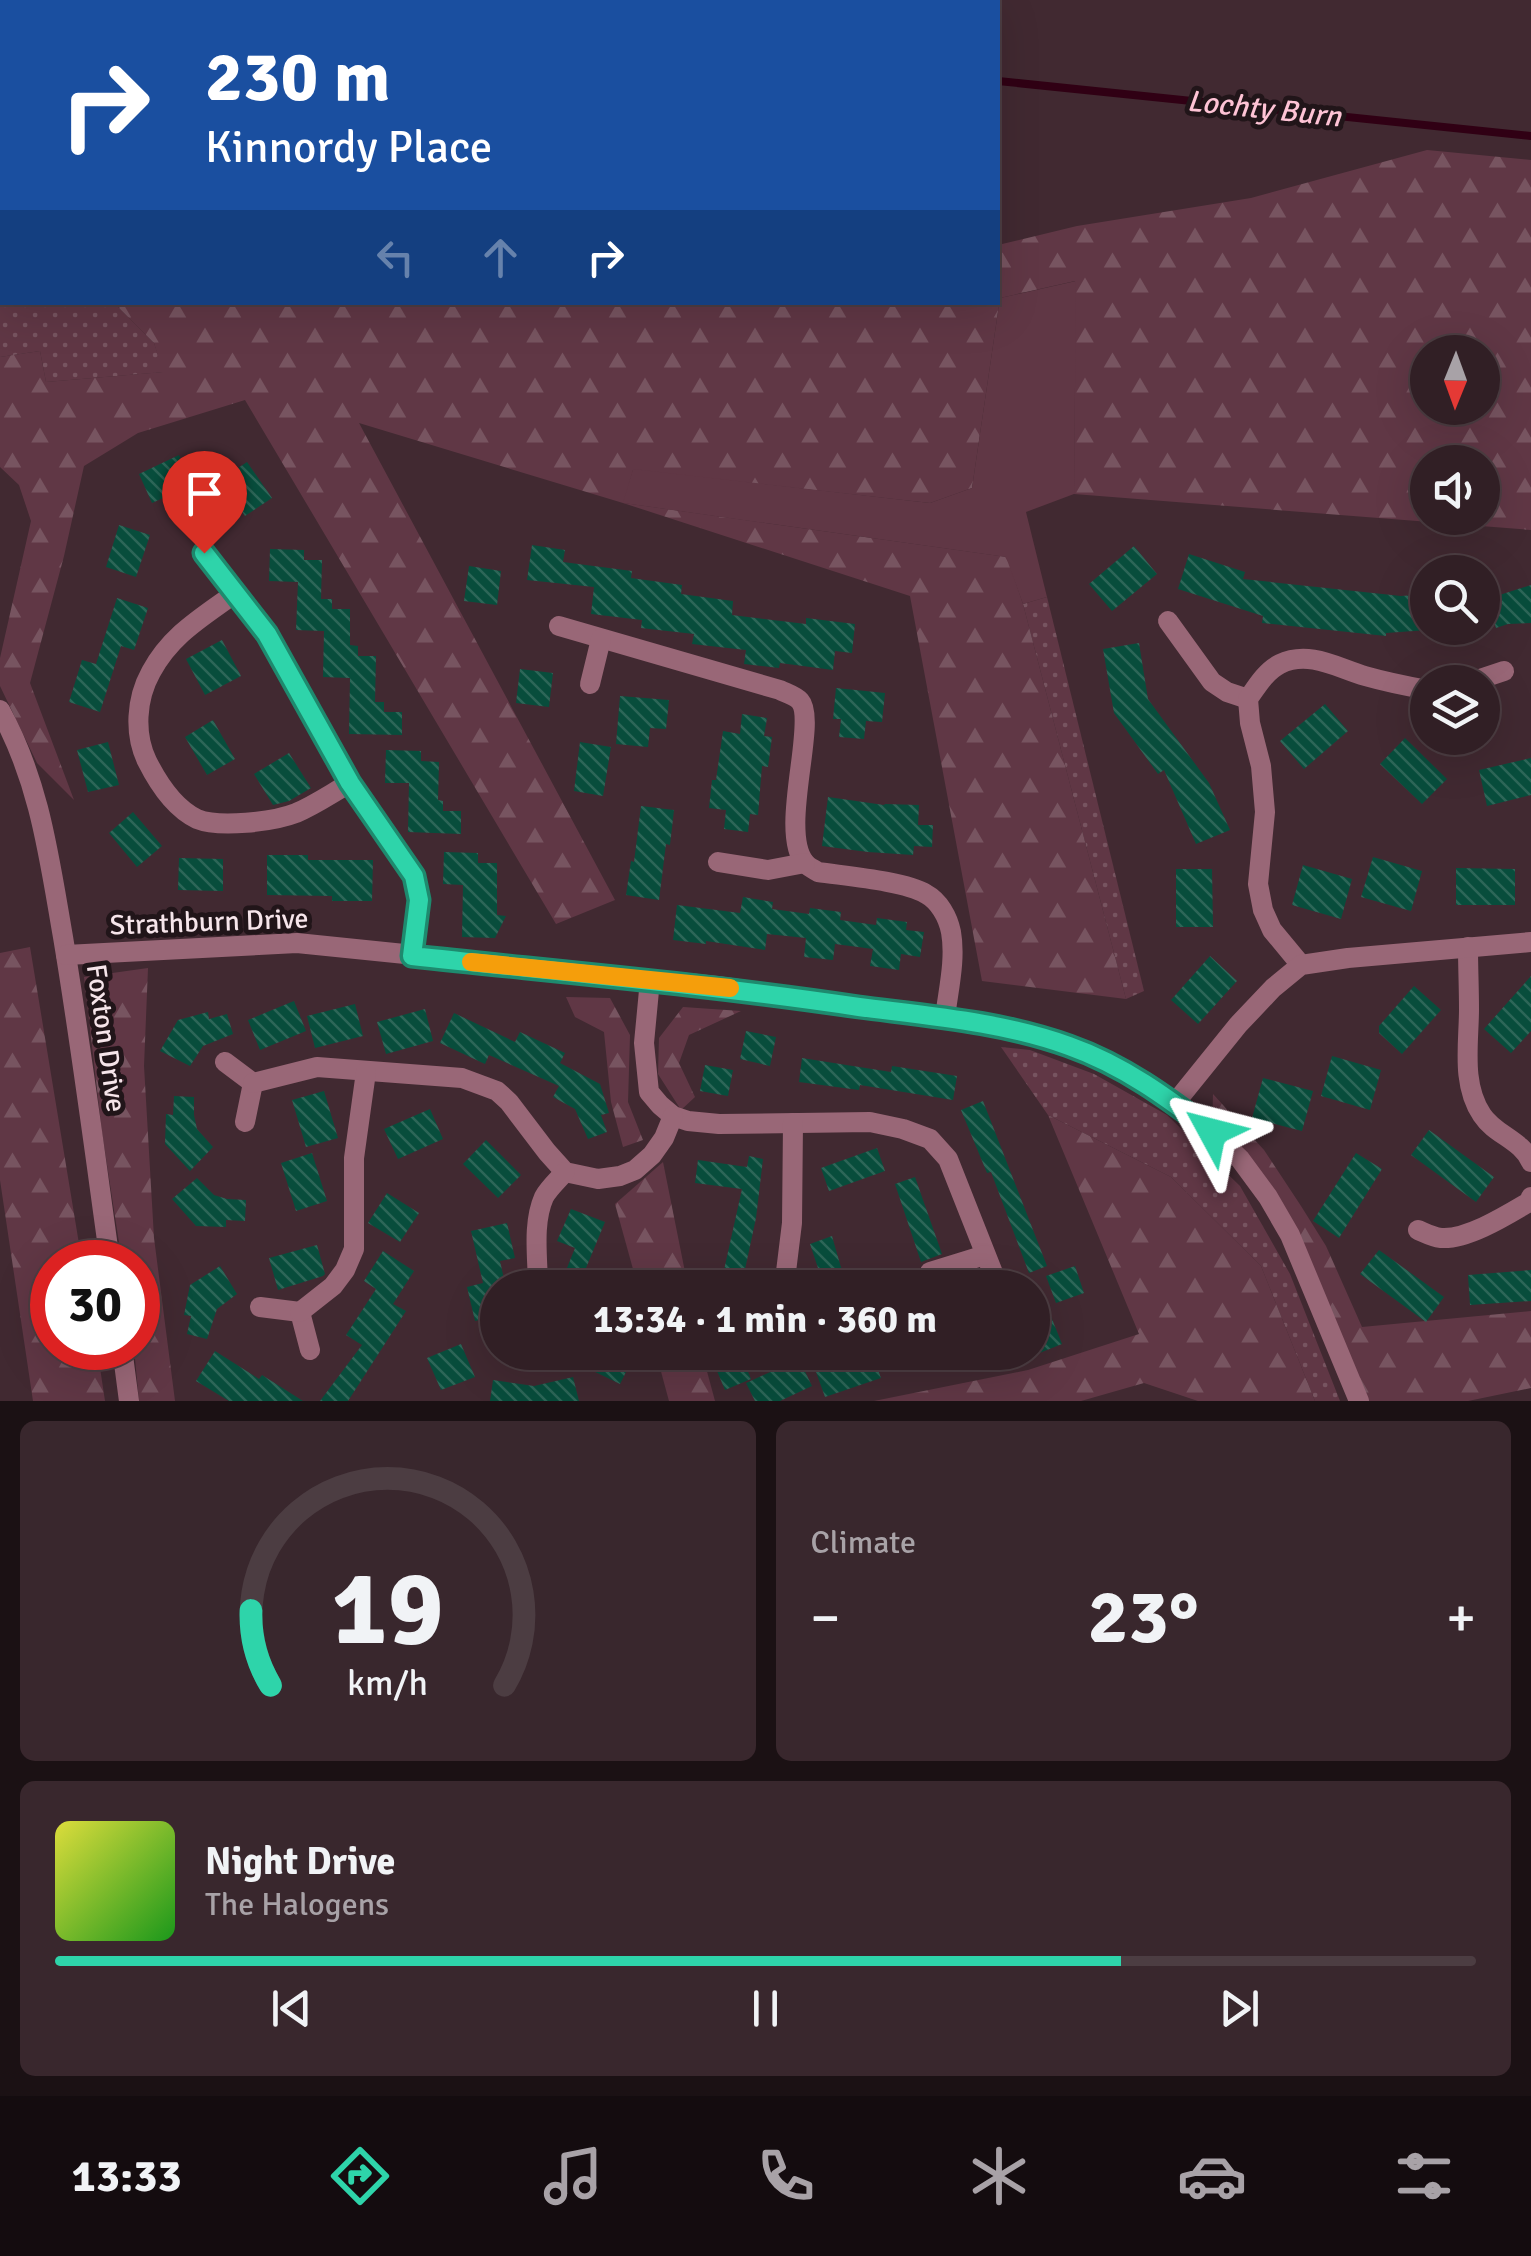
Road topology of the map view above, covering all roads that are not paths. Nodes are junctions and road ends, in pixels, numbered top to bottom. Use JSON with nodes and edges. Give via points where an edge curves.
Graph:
{"nodes":[{"id":1,"x":204,"y":553,"type":"dead end"},
{"id":2,"x":234,"y":594,"type":"junction"},
{"id":3,"x":1168,"y":621,"type":"dead end"},
{"id":4,"x":559,"y":626,"type":"dead end"},
{"id":5,"x":601,"y":639,"type":"junction"},
{"id":6,"x":1504,"y":671,"type":"dead end"},
{"id":7,"x":1500,"y":672,"type":"edge"},
{"id":8,"x":590,"y":684,"type":"dead end"},
{"id":9,"x":1410,"y":686,"type":"edge"},
{"id":10,"x":1248,"y":699,"type":"junction"},
{"id":11,"x":0,"y":710,"type":"edge"},
{"id":12,"x":350,"y":783,"type":"junction"},
{"id":13,"x":718,"y":862,"type":"dead end"},
{"id":14,"x":805,"y":863,"type":"junction"},
{"id":15,"x":1531,"y":942,"type":"edge"},
{"id":16,"x":1468,"y":946,"type":"junction"},
{"id":17,"x":66,"y":955,"type":"junction"},
{"id":18,"x":412,"y":956,"type":"junction"},
{"id":19,"x":1300,"y":965,"type":"junction"},
{"id":20,"x":650,"y":980,"type":"junction"},
{"id":21,"x":945,"y":1018,"type":"junction"},
{"id":22,"x":226,"y":1062,"type":"dead end"},
{"id":23,"x":366,"y":1072,"type":"junction"},
{"id":24,"x":254,"y":1083,"type":"junction"},
{"id":25,"x":1175,"y":1103,"type":"junction"},
{"id":26,"x":673,"y":1116,"type":"junction"},
{"id":27,"x":246,"y":1122,"type":"dead end"},
{"id":28,"x":793,"y":1123,"type":"junction"},
{"id":29,"x":1531,"y":1162,"type":"edge"},
{"id":30,"x":565,"y":1172,"type":"junction"},
{"id":31,"x":1531,"y":1197,"type":"edge"},
{"id":32,"x":1418,"y":1230,"type":"dead end"},
{"id":33,"x":107,"y":1240,"type":"edge"},
{"id":34,"x":984,"y":1255,"type":"junction"},
{"id":35,"x":538,"y":1270,"type":"edge"},
{"id":36,"x":786,"y":1270,"type":"edge"},
{"id":37,"x":936,"y":1270,"type":"edge"},
{"id":38,"x":991,"y":1270,"type":"edge"},
{"id":39,"x":260,"y":1308,"type":"dead end"},
{"id":40,"x":300,"y":1312,"type":"junction"},
{"id":41,"x":310,"y":1350,"type":"dead end"},
{"id":42,"x":125,"y":1370,"type":"edge"},
{"id":43,"x":130,"y":1401,"type":"edge"},
{"id":44,"x":1358,"y":1401,"type":"edge"}],
"edges":[{"from":1,"to":2,"type":"street"},
{"from":2,"to":12,"type":"street","via":[[267,634]]},
{"from":2,"to":12,"type":"street","via":[[176,636],[148,676],[138,733],[154,776],[199,820],[246,823],[292,814]]},
{"from":3,"to":10,"type":"street","via":[[1212,682]]},
{"from":4,"to":5,"type":"street"},
{"from":5,"to":8,"type":"street"},
{"from":5,"to":14,"type":"street","via":[[800,701],[806,723],[796,826]]},
{"from":6,"to":7,"type":"street"},
{"from":9,"to":10,"type":"street","via":[[1302,660],[1271,670]]},
{"from":10,"to":19,"type":"street","via":[[1262,766],[1263,910]]},
{"from":11,"to":17,"type":"street","name":"Foxton Drive","via":[[36,794]]},
{"from":12,"to":18,"type":"street","via":[[414,876],[419,900]]},
{"from":13,"to":14,"type":"street","via":[[768,870]]},
{"from":14,"to":21,"type":"street","via":[[818,872],[912,888],[944,912],[952,958]]},
{"from":15,"to":16,"type":"street"},
{"from":16,"to":19,"type":"street"},
{"from":16,"to":29,"type":"street","via":[[1470,1086],[1493,1129],[1526,1150]]},
{"from":17,"to":18,"type":"street","name":"Strathburn Drive","via":[[297,943]]},
{"from":17,"to":33,"type":"street","name":"Foxton Drive"},
{"from":18,"to":20,"type":"street","name":"Strathburn Drive"},
{"from":19,"to":25,"type":"street","via":[[1238,1025]]},
{"from":20,"to":21,"type":"street","name":"Strathburn Drive"},
{"from":20,"to":26,"type":"street","via":[[644,1043],[650,1092]]},
{"from":21,"to":25,"type":"street","name":"Strathburn Drive","via":[[1074,1047]]},
{"from":22,"to":24,"type":"street"},
{"from":23,"to":24,"type":"street","via":[[317,1067]]},
{"from":23,"to":30,"type":"street","via":[[462,1078],[497,1091]]},
{"from":23,"to":40,"type":"street","via":[[354,1158],[354,1249],[333,1286]]},
{"from":24,"to":27,"type":"street"},
{"from":25,"to":44,"type":"street","name":"Strathburn Drive","via":[[1240,1159],[1268,1197]]},
{"from":26,"to":28,"type":"street","via":[[718,1124]]},
{"from":26,"to":30,"type":"street","via":[[635,1170],[598,1178]]},
{"from":28,"to":34,"type":"street","via":[[870,1122],[930,1139],[960,1184]]},
{"from":28,"to":36,"type":"street"},
{"from":30,"to":35,"type":"street","via":[[544,1197]]},
{"from":31,"to":32,"type":"street","via":[[1458,1236]]},
{"from":34,"to":37,"type":"street"},
{"from":34,"to":38,"type":"street"},
{"from":39,"to":40,"type":"street"},
{"from":40,"to":41,"type":"street"},
{"from":42,"to":43,"type":"street"}]}
